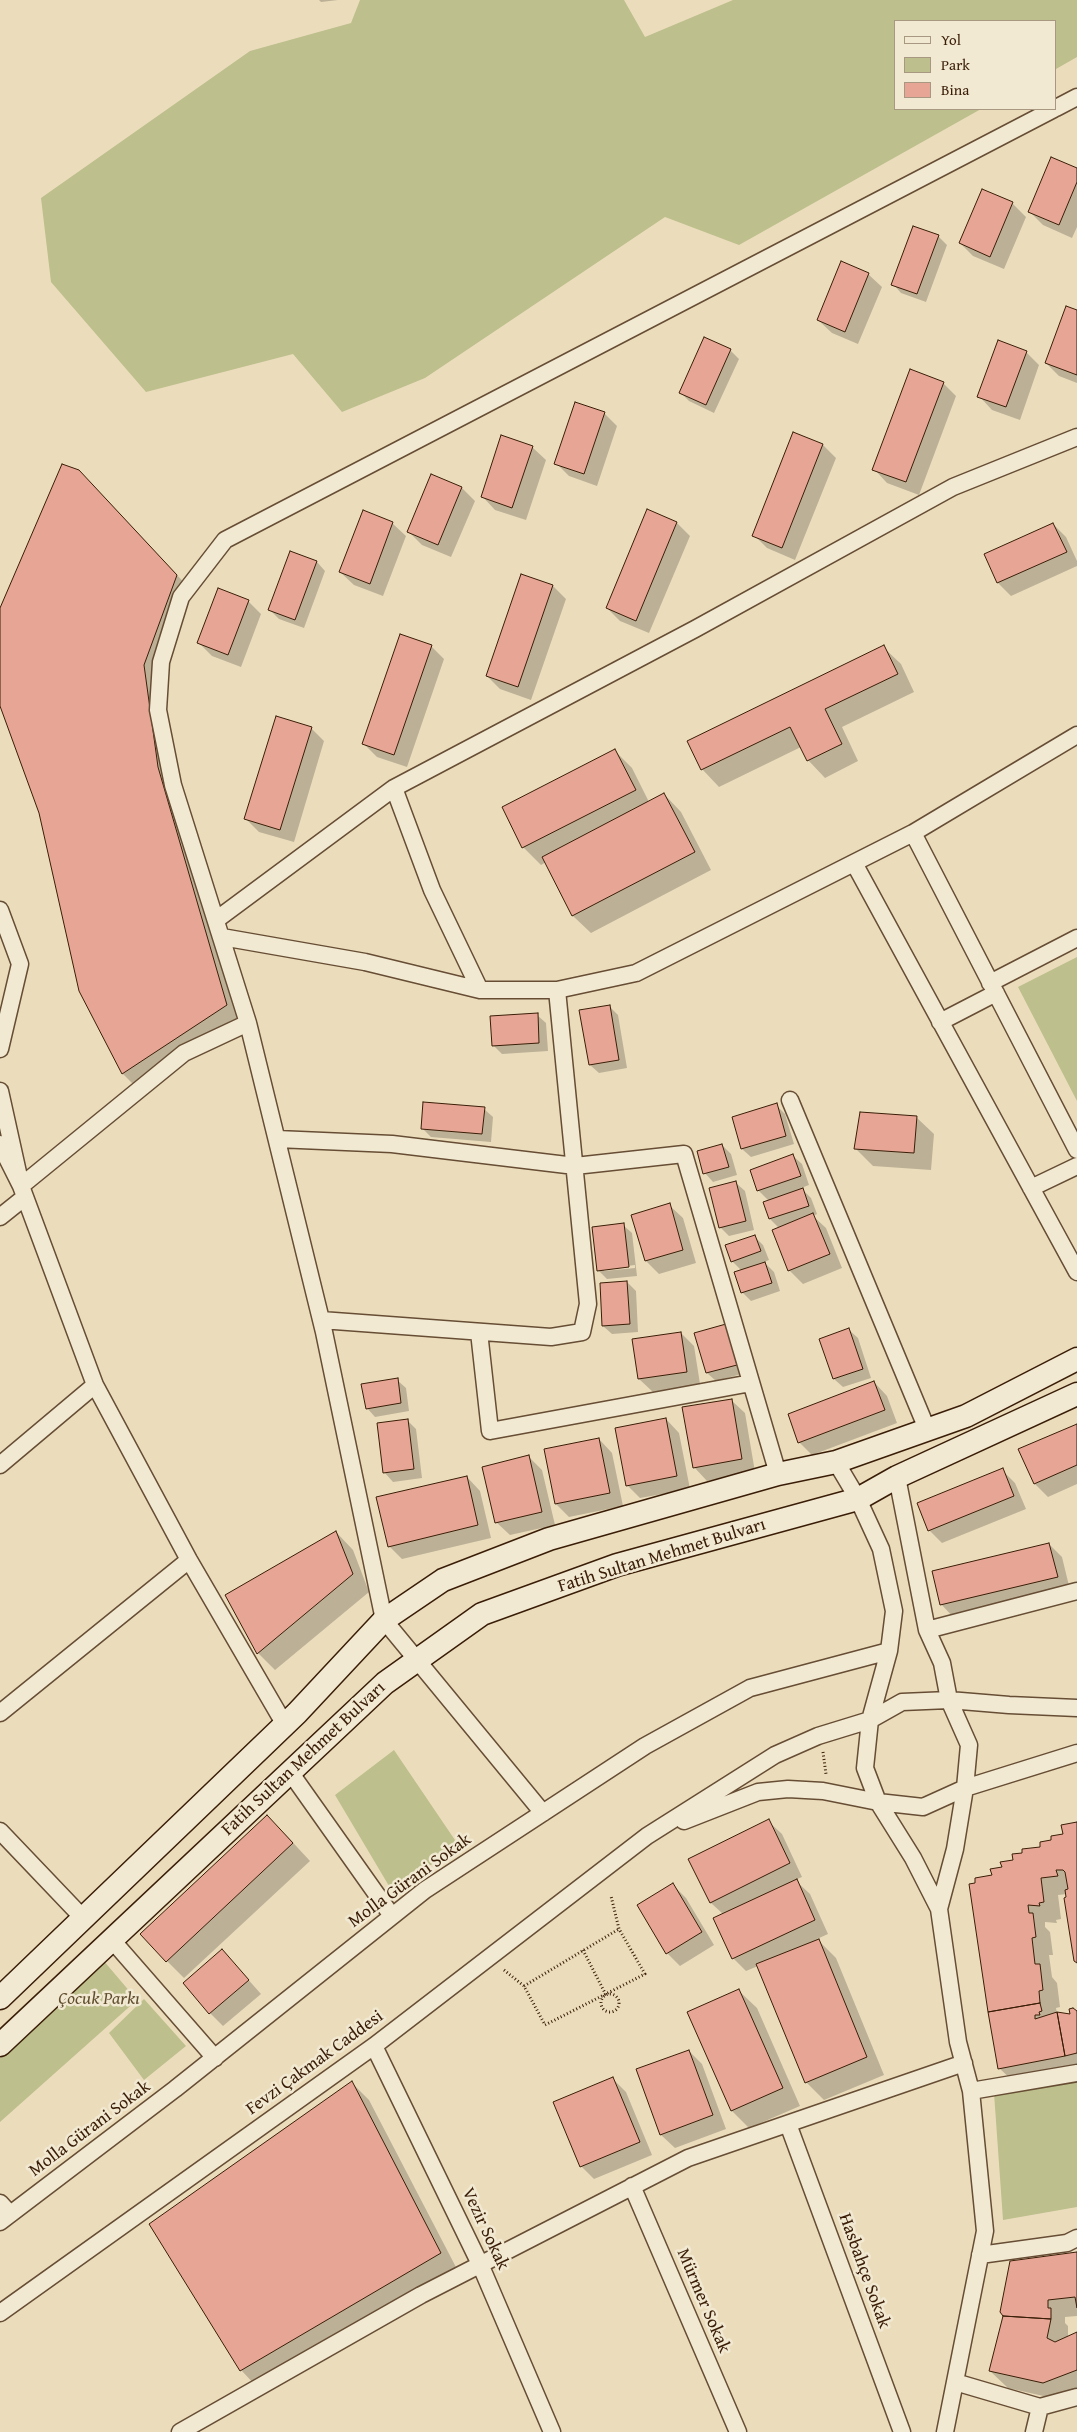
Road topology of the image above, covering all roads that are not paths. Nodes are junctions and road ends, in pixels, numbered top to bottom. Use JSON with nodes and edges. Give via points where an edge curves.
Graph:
{"nodes":[{"id":1,"x":1077,"y":97,"type":"edge"},
{"id":2,"x":1057,"y":107,"type":"edge"},
{"id":3,"x":1051,"y":110,"type":"edge"},
{"id":4,"x":1077,"y":437,"type":"edge"},
{"id":5,"x":1077,"y":735,"type":"edge"},
{"id":6,"x":394,"y":788,"type":"junction"},
{"id":7,"x":913,"y":833,"type":"junction"},
{"id":8,"x":854,"y":863,"type":"junction"},
{"id":9,"x":0,"y":910,"type":"edge"},
{"id":10,"x":216,"y":920,"type":"junction"},
{"id":11,"x":222,"y":937,"type":"junction"},
{"id":12,"x":1077,"y":938,"type":"edge"},
{"id":13,"x":993,"y":988,"type":"junction"},
{"id":14,"x":480,"y":990,"type":"junction"},
{"id":15,"x":557,"y":990,"type":"junction"},
{"id":16,"x":940,"y":1022,"type":"junction"},
{"id":17,"x":248,"y":1023,"type":"junction"},
{"id":18,"x":0,"y":1049,"type":"edge"},
{"id":19,"x":0,"y":1091,"type":"edge"},
{"id":20,"x":790,"y":1100,"type":"dead end"},
{"id":21,"x":277,"y":1139,"type":"junction"},
{"id":22,"x":0,"y":1144,"type":"edge"},
{"id":23,"x":1077,"y":1150,"type":"edge"},
{"id":24,"x":575,"y":1166,"type":"junction"},
{"id":25,"x":1077,"y":1166,"type":"edge"},
{"id":26,"x":1031,"y":1188,"type":"junction"},
{"id":27,"x":23,"y":1192,"type":"junction"},
{"id":28,"x":0,"y":1217,"type":"edge"},
{"id":29,"x":1077,"y":1272,"type":"edge"},
{"id":30,"x":320,"y":1320,"type":"junction"},
{"id":31,"x":479,"y":1332,"type":"junction"},
{"id":32,"x":1077,"y":1359,"type":"edge"},
{"id":33,"x":752,"y":1383,"type":"junction"},
{"id":34,"x":95,"y":1385,"type":"junction"},
{"id":35,"x":1077,"y":1394,"type":"edge"},
{"id":36,"x":927,"y":1429,"type":"junction"},
{"id":37,"x":836,"y":1462,"type":"junction"},
{"id":38,"x":0,"y":1465,"type":"edge"},
{"id":39,"x":778,"y":1474,"type":"junction"},
{"id":40,"x":897,"y":1477,"type":"junction"},
{"id":41,"x":858,"y":1499,"type":"junction"},
{"id":42,"x":189,"y":1560,"type":"junction"},
{"id":43,"x":1077,"y":1591,"type":"edge"},
{"id":44,"x":384,"y":1620,"type":"junction"},
{"id":45,"x":927,"y":1630,"type":"junction"},
{"id":46,"x":889,"y":1651,"type":"junction"},
{"id":47,"x":418,"y":1659,"type":"junction"},
{"id":48,"x":949,"y":1700,"type":"junction"},
{"id":49,"x":1077,"y":1708,"type":"edge"},
{"id":50,"x":0,"y":1713,"type":"edge"},
{"id":51,"x":870,"y":1720,"type":"junction"},
{"id":52,"x":285,"y":1724,"type":"junction"},
{"id":53,"x":1077,"y":1754,"type":"edge"},
{"id":54,"x":290,"y":1772,"type":"junction"},
{"id":55,"x":965,"y":1788,"type":"junction"},
{"id":56,"x":878,"y":1802,"type":"junction"},
{"id":57,"x":543,"y":1813,"type":"junction"},
{"id":58,"x":0,"y":1831,"type":"edge"},
{"id":59,"x":647,"y":1836,"type":"junction"},
{"id":60,"x":939,"y":1908,"type":"junction"},
{"id":61,"x":392,"y":1916,"type":"junction"},
{"id":62,"x":83,"y":1918,"type":"junction"},
{"id":63,"x":112,"y":1940,"type":"junction"},
{"id":64,"x":0,"y":1998,"type":"edge"},
{"id":65,"x":0,"y":2045,"type":"edge"},
{"id":66,"x":374,"y":2046,"type":"junction"},
{"id":67,"x":215,"y":2058,"type":"junction"},
{"id":68,"x":964,"y":2063,"type":"junction"},
{"id":69,"x":1077,"y":2073,"type":"edge"},
{"id":70,"x":971,"y":2091,"type":"junction"},
{"id":71,"x":788,"y":2124,"type":"junction"},
{"id":72,"x":632,"y":2186,"type":"junction"},
{"id":73,"x":3,"y":2213,"type":"edge"},
{"id":74,"x":1077,"y":2238,"type":"edge"},
{"id":75,"x":980,"y":2254,"type":"junction"},
{"id":76,"x":480,"y":2264,"type":"junction"},
{"id":77,"x":0,"y":2313,"type":"edge"},
{"id":78,"x":955,"y":2382,"type":"junction"},
{"id":79,"x":1077,"y":2397,"type":"edge"},
{"id":80,"x":1040,"y":2407,"type":"junction"},
{"id":81,"x":180,"y":2432,"type":"edge"},
{"id":82,"x":552,"y":2432,"type":"edge"},
{"id":83,"x":738,"y":2432,"type":"edge"},
{"id":84,"x":902,"y":2432,"type":"edge"},
{"id":85,"x":945,"y":2432,"type":"edge"},
{"id":86,"x":1034,"y":2432,"type":"edge"}],
"edges":[{"from":1,"to":2,"type":"street"},
{"from":3,"to":10,"type":"street","via":[[225,540],[181,597],[162,662],[158,710],[174,785]]},
{"from":4,"to":6,"type":"street","via":[[953,487]]},
{"from":5,"to":7,"type":"street"},
{"from":6,"to":10,"type":"street"},
{"from":6,"to":14,"type":"street","via":[[432,890]]},
{"from":7,"to":8,"type":"street"},
{"from":7,"to":13,"type":"street"},
{"from":8,"to":15,"type":"street","via":[[636,973]]},
{"from":8,"to":16,"type":"street"},
{"from":9,"to":18,"type":"street","via":[[20,964]]},
{"from":10,"to":11,"type":"street"},
{"from":11,"to":14,"type":"street","via":[[365,962]]},
{"from":11,"to":17,"type":"street"},
{"from":12,"to":13,"type":"street"},
{"from":13,"to":16,"type":"street"},
{"from":13,"to":23,"type":"street"},
{"from":14,"to":15,"type":"street"},
{"from":15,"to":24,"type":"street"},
{"from":16,"to":26,"type":"street"},
{"from":17,"to":21,"type":"street"},
{"from":17,"to":27,"type":"street","via":[[184,1053]]},
{"from":19,"to":27,"type":"street"},
{"from":20,"to":36,"type":"street"},
{"from":21,"to":24,"type":"street","via":[[392,1144]]},
{"from":21,"to":30,"type":"street"},
{"from":22,"to":27,"type":"street"},
{"from":24,"to":31,"type":"street","via":[[588,1304],[582,1332],[551,1337]]},
{"from":24,"to":33,"type":"street","via":[[684,1154]]},
{"from":25,"to":26,"type":"street"},
{"from":26,"to":29,"type":"street"},
{"from":27,"to":28,"type":"street"},
{"from":27,"to":34,"type":"street"},
{"from":30,"to":31,"type":"street"},
{"from":30,"to":44,"type":"street"},
{"from":31,"to":33,"type":"street","via":[[490,1431]]},
{"from":32,"to":36,"type":"main road","name":"Fatih Sultan Mehmet Bulvarı","via":[[966,1416]]},
{"from":33,"to":39,"type":"street"},
{"from":34,"to":38,"type":"street"},
{"from":34,"to":42,"type":"street"},
{"from":35,"to":40,"type":"main road","name":"Fatih Sultan Mehmet Bulvarı"},
{"from":36,"to":37,"type":"main road","name":"Fatih Sultan Mehmet Bulvarı"},
{"from":37,"to":39,"type":"main road","name":"Fatih Sultan Mehmet Bulvarı"},
{"from":37,"to":41,"type":"street"},
{"from":39,"to":44,"type":"main road","name":"Fatih Sultan Mehmet Bulvarı","via":[[548,1539],[443,1580]]},
{"from":40,"to":41,"type":"main road","name":"Fatih Sultan Mehmet Bulvarı"},
{"from":40,"to":45,"type":"street"},
{"from":41,"to":46,"type":"street","via":[[881,1549],[894,1611]]},
{"from":41,"to":47,"type":"main road","name":"Fatih Sultan Mehmet Bulvarı","via":[[617,1565],[482,1614]]},
{"from":42,"to":50,"type":"street"},
{"from":42,"to":52,"type":"street"},
{"from":43,"to":45,"type":"street"},
{"from":44,"to":47,"type":"street"},
{"from":44,"to":52,"type":"main road","name":"Fatih Sultan Mehmet Bulvarı"},
{"from":45,"to":48,"type":"street","via":[[942,1663]]},
{"from":46,"to":51,"type":"street"},
{"from":46,"to":57,"type":"street","name":"Molla Gürani Sokak","via":[[750,1688],[645,1746]]},
{"from":47,"to":54,"type":"main road","name":"Fatih Sultan Mehmet Bulvarı","via":[[385,1683]]},
{"from":47,"to":57,"type":"street"},
{"from":48,"to":49,"type":"street","name":"Fevzi Çakmak Caddesi"},
{"from":48,"to":51,"type":"street","name":"Fevzi Çakmak Caddesi","via":[[902,1702]]},
{"from":48,"to":55,"type":"street","via":[[969,1745]]},
{"from":51,"to":56,"type":"street","via":[[865,1768]]},
{"from":51,"to":59,"type":"street","name":"Fevzi Çakmak Caddesi","via":[[818,1736],[775,1755]]},
{"from":52,"to":62,"type":"main road","name":"Fatih Sultan Mehmet Bulvarı"},
{"from":53,"to":55,"type":"street","name":"Fevzi Çakmak Caddesi"},
{"from":54,"to":61,"type":"street"},
{"from":54,"to":63,"type":"main road","name":"Fatih Sultan Mehmet Bulvarı"},
{"from":55,"to":56,"type":"street","name":"Fevzi Çakmak Caddesi","via":[[923,1807]]},
{"from":55,"to":60,"type":"street","via":[[955,1849]]},
{"from":56,"to":59,"type":"street","name":"Fevzi Çakmak Caddesi","via":[[823,1791],[788,1789],[758,1792]]},
{"from":56,"to":60,"type":"street"},
{"from":57,"to":61,"type":"street","name":"Molla Gürani Sokak","via":[[425,1890]]},
{"from":58,"to":62,"type":"street"},
{"from":59,"to":66,"type":"street","name":"Fevzi Çakmak Caddesi"},
{"from":60,"to":68,"type":"street","via":[[958,2042]]},
{"from":61,"to":67,"type":"street","name":"Molla Gürani Sokak"},
{"from":62,"to":64,"type":"main road","name":"Fatih Sultan Mehmet Bulvarı"},
{"from":63,"to":65,"type":"main road","name":"Fatih Sultan Mehmet Bulvarı"},
{"from":63,"to":67,"type":"street"},
{"from":66,"to":76,"type":"street","name":"Vezir Sokak"},
{"from":66,"to":77,"type":"street","name":"Fevzi Çakmak Caddesi"},
{"from":67,"to":73,"type":"street","name":"Molla Gürani Sokak"},
{"from":68,"to":70,"type":"street"},
{"from":68,"to":71,"type":"street"},
{"from":69,"to":70,"type":"street"},
{"from":70,"to":75,"type":"street","via":[[984,2231]]},
{"from":71,"to":72,"type":"street","via":[[688,2158]]},
{"from":71,"to":84,"type":"street","name":"Hasbahçe Sokak"},
{"from":72,"to":76,"type":"street"},
{"from":72,"to":83,"type":"street","name":"Mürmer Sokak"},
{"from":74,"to":75,"type":"street","via":[[1067,2244]]},
{"from":75,"to":78,"type":"street"},
{"from":76,"to":81,"type":"street"},
{"from":76,"to":82,"type":"street","name":"Vezir Sokak"},
{"from":78,"to":80,"type":"street"},
{"from":78,"to":85,"type":"street"},
{"from":79,"to":80,"type":"street"},
{"from":80,"to":86,"type":"street"}]}
